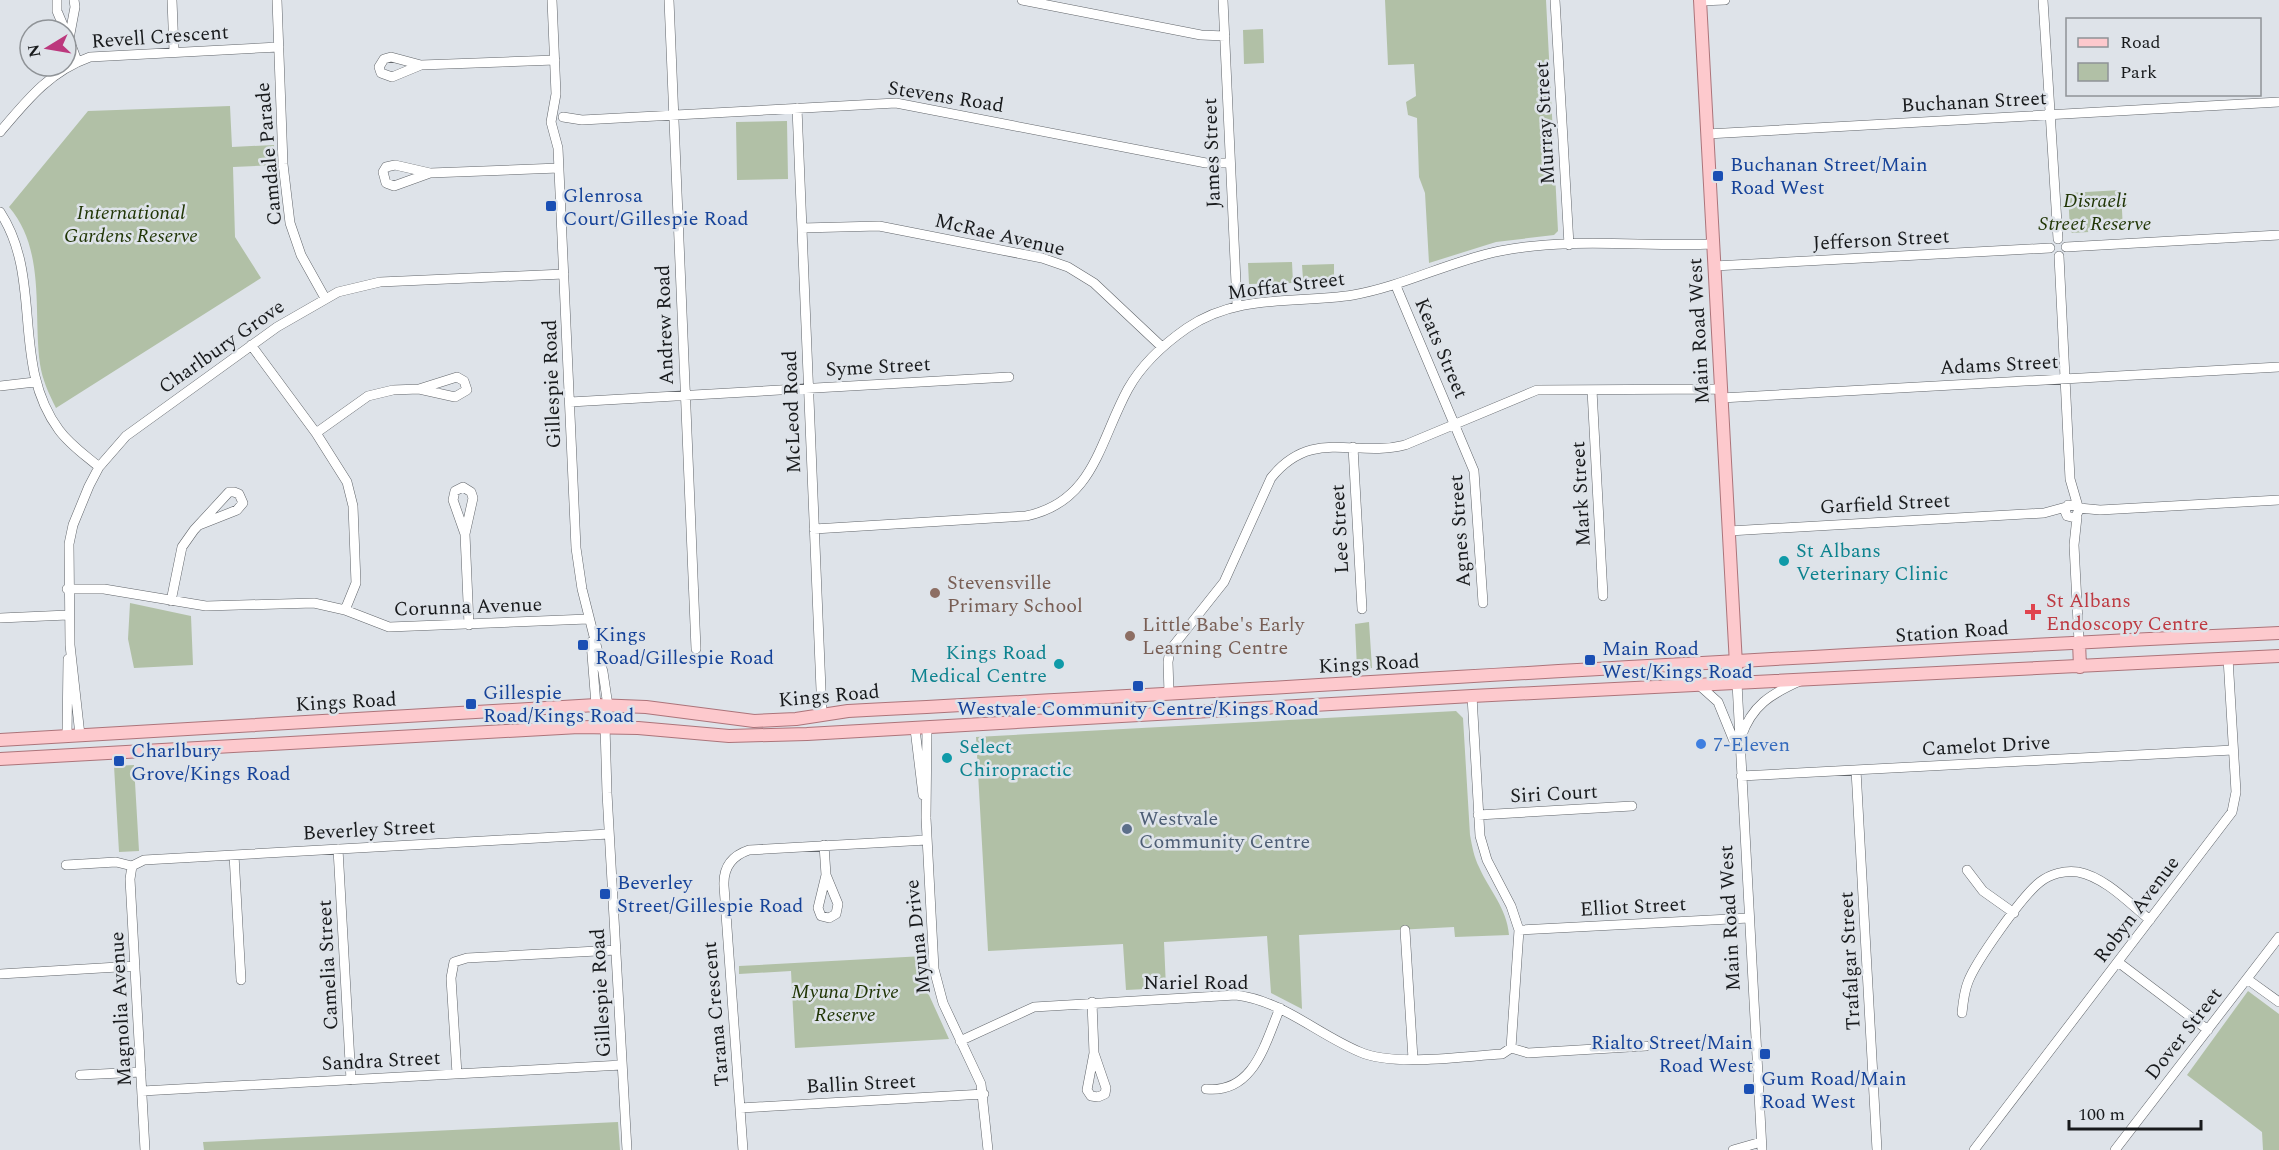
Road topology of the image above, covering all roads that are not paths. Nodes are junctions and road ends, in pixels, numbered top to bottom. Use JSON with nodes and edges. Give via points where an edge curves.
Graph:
{"nodes":[{"id":1,"x":57,"y":0,"type":"edge"},
{"id":2,"x":74,"y":0,"type":"edge"},
{"id":3,"x":172,"y":0,"type":"edge"},
{"id":4,"x":277,"y":0,"type":"edge"},
{"id":5,"x":552,"y":0,"type":"edge"},
{"id":6,"x":669,"y":0,"type":"edge"},
{"id":7,"x":1022,"y":0,"type":"edge"},
{"id":8,"x":1223,"y":0,"type":"edge"},
{"id":9,"x":1555,"y":0,"type":"edge"},
{"id":10,"x":1725,"y":0,"type":"edge"},
{"id":11,"x":2043,"y":0,"type":"edge"},
{"id":12,"x":1700,"y":1,"type":"edge"},
{"id":13,"x":60,"y":18,"type":"edge"},
{"id":14,"x":72,"y":18,"type":"edge"},
{"id":15,"x":1225,"y":36,"type":"junction"},
{"id":16,"x":279,"y":47,"type":"junction"},
{"id":17,"x":174,"y":51,"type":"junction"},
{"id":18,"x":555,"y":60,"type":"junction"},
{"id":19,"x":78,"y":61,"type":"edge"},
{"id":20,"x":421,"y":65,"type":"dead end"},
{"id":21,"x":49,"y":78,"type":"edge"},
{"id":22,"x":2279,"y":102,"type":"edge"},
{"id":23,"x":797,"y":108,"type":"junction"},
{"id":24,"x":2050,"y":114,"type":"junction"},
{"id":25,"x":673,"y":115,"type":"junction"},
{"id":26,"x":560,"y":121,"type":"junction"},
{"id":27,"x":0,"y":132,"type":"edge"},
{"id":28,"x":1707,"y":134,"type":"junction"},
{"id":29,"x":1230,"y":163,"type":"junction"},
{"id":30,"x":559,"y":168,"type":"junction"},
{"id":31,"x":430,"y":173,"type":"dead end"},
{"id":32,"x":0,"y":212,"type":"edge"},
{"id":33,"x":802,"y":228,"type":"junction"},
{"id":34,"x":2279,"y":235,"type":"edge"},
{"id":35,"x":2058,"y":239,"type":"junction"},
{"id":36,"x":1569,"y":244,"type":"junction"},
{"id":37,"x":1713,"y":244,"type":"junction"},
{"id":38,"x":2066,"y":247,"type":"junction"},
{"id":39,"x":2050,"y":248,"type":"junction"},
{"id":40,"x":2059,"y":256,"type":"junction"},
{"id":41,"x":1714,"y":266,"type":"junction"},
{"id":42,"x":564,"y":274,"type":"junction"},
{"id":43,"x":1396,"y":286,"type":"junction"},
{"id":44,"x":325,"y":298,"type":"junction"},
{"id":45,"x":1237,"y":305,"type":"junction"},
{"id":46,"x":251,"y":345,"type":"junction"},
{"id":47,"x":1162,"y":347,"type":"junction"},
{"id":48,"x":2279,"y":367,"type":"edge"},
{"id":49,"x":1009,"y":377,"type":"dead end"},
{"id":50,"x":2064,"y":379,"type":"junction"},
{"id":51,"x":35,"y":382,"type":"junction"},
{"id":52,"x":0,"y":386,"type":"edge"},
{"id":53,"x":808,"y":388,"type":"junction"},
{"id":54,"x":420,"y":389,"type":"dead end"},
{"id":55,"x":1592,"y":390,"type":"junction"},
{"id":56,"x":1721,"y":394,"type":"junction"},
{"id":57,"x":685,"y":395,"type":"junction"},
{"id":58,"x":570,"y":402,"type":"junction"},
{"id":59,"x":1455,"y":423,"type":"junction"},
{"id":60,"x":316,"y":433,"type":"junction"},
{"id":61,"x":1353,"y":447,"type":"junction"},
{"id":62,"x":99,"y":467,"type":"junction"},
{"id":63,"x":2279,"y":500,"type":"edge"},
{"id":64,"x":2072,"y":511,"type":"junction"},
{"id":65,"x":200,"y":525,"type":"junction"},
{"id":66,"x":814,"y":529,"type":"junction"},
{"id":67,"x":1729,"y":531,"type":"junction"},
{"id":68,"x":465,"y":534,"type":"dead end"},
{"id":69,"x":67,"y":589,"type":"junction"},
{"id":70,"x":1603,"y":596,"type":"dead end"},
{"id":71,"x":171,"y":601,"type":"junction"},
{"id":72,"x":1483,"y":603,"type":"dead end"},
{"id":73,"x":1362,"y":609,"type":"dead end"},
{"id":74,"x":345,"y":610,"type":"junction"},
{"id":75,"x":68,"y":615,"type":"junction"},
{"id":76,"x":0,"y":618,"type":"edge"},
{"id":77,"x":588,"y":619,"type":"junction"},
{"id":78,"x":469,"y":625,"type":"junction"},
{"id":79,"x":2279,"y":633,"type":"edge"},
{"id":80,"x":2079,"y":642,"type":"junction"},
{"id":81,"x":696,"y":649,"type":"dead end"},
{"id":82,"x":2279,"y":656,"type":"edge"},
{"id":83,"x":2228,"y":658,"type":"junction"},
{"id":84,"x":1735,"y":660,"type":"junction"},
{"id":85,"x":2080,"y":667,"type":"junction"},
{"id":86,"x":1470,"y":676,"type":"junction"},
{"id":87,"x":1803,"y":680,"type":"junction"},
{"id":88,"x":1737,"y":683,"type":"junction"},
{"id":89,"x":1699,"y":686,"type":"junction"},
{"id":90,"x":1169,"y":693,"type":"junction"},
{"id":91,"x":1472,"y":696,"type":"junction"},
{"id":92,"x":602,"y":706,"type":"junction"},
{"id":93,"x":918,"y":708,"type":"junction"},
{"id":94,"x":1171,"y":713,"type":"junction"},
{"id":95,"x":822,"y":714,"type":"junction"},
{"id":96,"x":605,"y":726,"type":"junction"},
{"id":97,"x":921,"y":728,"type":"junction"},
{"id":98,"x":74,"y":735,"type":"junction"},
{"id":99,"x":0,"y":740,"type":"edge"},
{"id":100,"x":1740,"y":741,"type":"junction"},
{"id":101,"x":2233,"y":750,"type":"junction"},
{"id":102,"x":74,"y":755,"type":"junction"},
{"id":103,"x":0,"y":759,"type":"edge"},
{"id":104,"x":1740,"y":763,"type":"junction"},
{"id":105,"x":1856,"y":770,"type":"junction"},
{"id":106,"x":1741,"y":776,"type":"junction"},
{"id":107,"x":1632,"y":806,"type":"dead end"},
{"id":108,"x":1478,"y":815,"type":"junction"},
{"id":109,"x":609,"y":834,"type":"junction"},
{"id":110,"x":927,"y":840,"type":"junction"},
{"id":111,"x":824,"y":845,"type":"junction"},
{"id":112,"x":338,"y":849,"type":"junction"},
{"id":113,"x":234,"y":855,"type":"junction"},
{"id":114,"x":66,"y":865,"type":"dead end"},
{"id":115,"x":132,"y":866,"type":"junction"},
{"id":116,"x":1966,"y":870,"type":"dead end"},
{"id":117,"x":826,"y":875,"type":"dead end"},
{"id":118,"x":2014,"y":914,"type":"junction"},
{"id":119,"x":1749,"y":918,"type":"junction"},
{"id":120,"x":2150,"y":920,"type":"junction"},
{"id":121,"x":1405,"y":930,"type":"dead end"},
{"id":122,"x":1519,"y":930,"type":"junction"},
{"id":123,"x":2279,"y":937,"type":"edge"},
{"id":124,"x":616,"y":950,"type":"junction"},
{"id":125,"x":2118,"y":962,"type":"junction"},
{"id":126,"x":135,"y":966,"type":"junction"},
{"id":127,"x":0,"y":974,"type":"edge"},
{"id":128,"x":2247,"y":978,"type":"junction"},
{"id":129,"x":241,"y":980,"type":"dead end"},
{"id":130,"x":1092,"y":1002,"type":"junction"},
{"id":131,"x":2279,"y":1002,"type":"edge"},
{"id":132,"x":1280,"y":1008,"type":"junction"},
{"id":133,"x":1962,"y":1013,"type":"dead end"},
{"id":134,"x":2208,"y":1030,"type":"junction"},
{"id":135,"x":960,"y":1041,"type":"junction"},
{"id":136,"x":1646,"y":1046,"type":"dead end"},
{"id":137,"x":1511,"y":1048,"type":"junction"},
{"id":138,"x":1094,"y":1053,"type":"dead end"},
{"id":139,"x":1413,"y":1059,"type":"junction"},
{"id":140,"x":622,"y":1065,"type":"junction"},
{"id":141,"x":141,"y":1071,"type":"junction"},
{"id":142,"x":457,"y":1074,"type":"junction"},
{"id":143,"x":80,"y":1075,"type":"dead end"},
{"id":144,"x":351,"y":1080,"type":"junction"},
{"id":145,"x":1206,"y":1089,"type":"dead end"},
{"id":146,"x":142,"y":1091,"type":"junction"},
{"id":147,"x":984,"y":1094,"type":"junction"},
{"id":148,"x":740,"y":1108,"type":"junction"},
{"id":149,"x":1762,"y":1146,"type":"edge"},
{"id":150,"x":145,"y":1150,"type":"edge"},
{"id":151,"x":627,"y":1150,"type":"edge"},
{"id":152,"x":743,"y":1150,"type":"edge"},
{"id":153,"x":987,"y":1150,"type":"edge"},
{"id":154,"x":1733,"y":1150,"type":"edge"},
{"id":155,"x":1877,"y":1150,"type":"edge"},
{"id":156,"x":1974,"y":1150,"type":"edge"},
{"id":157,"x":2115,"y":1150,"type":"edge"}],
"edges":[{"from":1,"to":13,"type":"street"},
{"from":2,"to":14,"type":"street"},
{"from":3,"to":17,"type":"street"},
{"from":4,"to":16,"type":"street","name":"Camdale Parade"},
{"from":5,"to":18,"type":"street","name":"Gillespie Road"},
{"from":6,"to":25,"type":"street","name":"Andrew Road"},
{"from":7,"to":15,"type":"street","via":[[1202,35]]},
{"from":8,"to":15,"type":"street","name":"James Street"},
{"from":9,"to":36,"type":"street","name":"Murray Street"},
{"from":10,"to":12,"type":"street"},
{"from":11,"to":24,"type":"street"},
{"from":12,"to":28,"type":"main road","name":"Main Road West"},
{"from":15,"to":29,"type":"street","name":"James Street"},
{"from":16,"to":17,"type":"street","name":"Revell Crescent"},
{"from":16,"to":44,"type":"street","name":"Camdale Parade","via":[[290,223],[301,255]]},
{"from":17,"to":19,"type":"street","name":"Revell Crescent","via":[[109,54]]},
{"from":18,"to":20,"type":"street"},
{"from":18,"to":26,"type":"street","name":"Gillespie Road"},
{"from":21,"to":27,"type":"street","name":"Revell Crescent"},
{"from":22,"to":24,"type":"street","name":"Buchanan Street"},
{"from":23,"to":25,"type":"street","name":"Stevens Road"},
{"from":23,"to":29,"type":"street","name":"Stevens Road","via":[[896,103],[1206,163]]},
{"from":23,"to":33,"type":"street","name":"McLeod Road"},
{"from":24,"to":28,"type":"street","name":"Buchanan Street"},
{"from":24,"to":35,"type":"street"},
{"from":25,"to":26,"type":"street","name":"Stevens Road"},
{"from":25,"to":57,"type":"street","name":"Andrew Road"},
{"from":26,"to":30,"type":"street","name":"Gillespie Road"},
{"from":28,"to":37,"type":"main road","name":"Main Road West"},
{"from":29,"to":45,"type":"street","name":"James Street"},
{"from":30,"to":31,"type":"street"},
{"from":30,"to":42,"type":"street","name":"Gillespie Road"},
{"from":32,"to":51,"type":"street","via":[[23,268]]},
{"from":33,"to":47,"type":"street","name":"McRae Avenue","via":[[879,226],[1042,258],[1068,267],[1094,283]]},
{"from":33,"to":53,"type":"street","name":"McLeod Road"},
{"from":34,"to":38,"type":"street"},
{"from":35,"to":38,"type":"street"},
{"from":35,"to":39,"type":"street"},
{"from":36,"to":37,"type":"street","name":"Moffat Street"},
{"from":36,"to":43,"type":"street","name":"Moffat Street","via":[[1500,251]]},
{"from":37,"to":41,"type":"main road","name":"Main Road West"},
{"from":38,"to":40,"type":"street"},
{"from":39,"to":40,"type":"street"},
{"from":39,"to":41,"type":"street","name":"Jefferson Street"},
{"from":40,"to":50,"type":"street"},
{"from":41,"to":56,"type":"main road","name":"Main Road West"},
{"from":42,"to":44,"type":"street","name":"Charlbury Grove","via":[[380,282],[355,286]]},
{"from":42,"to":58,"type":"street","name":"Gillespie Road"},
{"from":43,"to":45,"type":"street","name":"Moffat Street","via":[[1332,298]]},
{"from":43,"to":59,"type":"street","name":"Keats Street"},
{"from":44,"to":46,"type":"street","name":"Charlbury Grove"},
{"from":45,"to":47,"type":"street","name":"Moffat Street","via":[[1200,320]]},
{"from":46,"to":60,"type":"street"},
{"from":46,"to":62,"type":"street","name":"Charlbury Grove","via":[[126,436]]},
{"from":47,"to":66,"type":"street","name":"Moffat Street","via":[[1129,387],[1083,482],[1053,508],[1026,516]]},
{"from":48,"to":50,"type":"street","name":"Adams Street"},
{"from":49,"to":53,"type":"street","name":"Syme Street"},
{"from":50,"to":56,"type":"street","name":"Adams Street"},
{"from":50,"to":64,"type":"street"},
{"from":51,"to":52,"type":"street"},
{"from":51,"to":62,"type":"street","via":[[58,429]]},
{"from":53,"to":57,"type":"street","name":"Syme Street"},
{"from":53,"to":66,"type":"street","name":"McLeod Road"},
{"from":54,"to":60,"type":"street","via":[[368,396]]},
{"from":55,"to":56,"type":"street","name":"Adams Street"},
{"from":55,"to":59,"type":"street","name":"Adams Street","via":[[1528,392]]},
{"from":55,"to":70,"type":"street","name":"Mark Street"},
{"from":56,"to":67,"type":"main road","name":"Main Road West"},
{"from":57,"to":58,"type":"street","name":"Syme Street"},
{"from":57,"to":81,"type":"street","name":"Andrew Road"},
{"from":58,"to":77,"type":"street","name":"Gillespie Road","via":[[574,524]]},
{"from":59,"to":61,"type":"street","name":"Adams Street","via":[[1395,447]]},
{"from":59,"to":72,"type":"street","name":"Agnes Street","via":[[1476,479]]},
{"from":60,"to":74,"type":"street","via":[[341,470],[353,506],[356,590]]},
{"from":61,"to":73,"type":"street","name":"Lee Street"},
{"from":61,"to":90,"type":"street","name":"Adams Street","via":[[1319,447],[1300,453],[1271,478],[1224,582],[1170,650]]},
{"from":62,"to":69,"type":"street","name":"Charlbury Grove","via":[[73,525]]},
{"from":63,"to":64,"type":"street","name":"Garfield Street"},
{"from":64,"to":67,"type":"street","name":"Garfield Street"},
{"from":64,"to":80,"type":"street"},
{"from":65,"to":65,"type":"street","via":[[225,494],[239,494],[243,503],[237,510]]},
{"from":65,"to":71,"type":"street","via":[[182,547]]},
{"from":66,"to":95,"type":"street","name":"McLeod Road"},
{"from":67,"to":84,"type":"main road","name":"Main Road West"},
{"from":68,"to":78,"type":"street"},
{"from":69,"to":71,"type":"street","name":"Corunna Avenue","via":[[104,589]]},
{"from":69,"to":75,"type":"street","name":"Charlbury Grove"},
{"from":71,"to":74,"type":"street","name":"Corunna Avenue","via":[[206,606],[314,603]]},
{"from":74,"to":78,"type":"street","name":"Corunna Avenue","via":[[389,627]]},
{"from":75,"to":76,"type":"street"},
{"from":75,"to":98,"type":"street","name":"Charlbury Grove"},
{"from":77,"to":78,"type":"street","name":"Corunna Avenue"},
{"from":77,"to":92,"type":"street","name":"Gillespie Road"},
{"from":79,"to":80,"type":"main road","name":"Station Road"},
{"from":80,"to":84,"type":"main road","name":"Station Road"},
{"from":80,"to":85,"type":"main road"},
{"from":82,"to":83,"type":"main road","name":"Station Road"},
{"from":83,"to":85,"type":"main road","name":"Station Road"},
{"from":83,"to":101,"type":"street","name":"Robyn Avenue"},
{"from":84,"to":86,"type":"main road","name":"Kings Road"},
{"from":84,"to":88,"type":"main road","name":"Main Road West"},
{"from":85,"to":87,"type":"main road","name":"Station Road"},
{"from":86,"to":90,"type":"main road","name":"Kings Road"},
{"from":86,"to":91,"type":"main road"},
{"from":87,"to":88,"type":"main road","name":"Station Road"},
{"from":87,"to":100,"type":"street","via":[[1760,703]]},
{"from":88,"to":89,"type":"main road","name":"Kings Road"},
{"from":88,"to":100,"type":"street","name":"Main Road West"},
{"from":89,"to":91,"type":"main road","name":"Kings Road"},
{"from":89,"to":104,"type":"street","via":[[1713,696],[1722,710]]},
{"from":90,"to":93,"type":"main road","name":"Kings Road"},
{"from":90,"to":94,"type":"main road"},
{"from":91,"to":94,"type":"main road","name":"Kings Road"},
{"from":91,"to":108,"type":"street"},
{"from":92,"to":95,"type":"main road","name":"Kings Road","via":[[664,709],[754,721]]},
{"from":92,"to":96,"type":"street","name":"Gillespie Road"},
{"from":92,"to":98,"type":"main road","name":"Kings Road"},
{"from":93,"to":95,"type":"main road","name":"Kings Road"},
{"from":93,"to":97,"type":"main road"},
{"from":94,"to":97,"type":"main road","name":"Kings Road"},
{"from":96,"to":97,"type":"main road","name":"Kings Road","via":[[729,736]]},
{"from":96,"to":102,"type":"main road","name":"Kings Road"},
{"from":96,"to":109,"type":"street","name":"Gillespie Road"},
{"from":97,"to":110,"type":"street","name":"Myuna Drive"},
{"from":98,"to":99,"type":"main road","name":"Kings Road"},
{"from":98,"to":102,"type":"main road"},
{"from":100,"to":104,"type":"street","name":"Main Road West"},
{"from":101,"to":105,"type":"street","name":"Camelot Drive"},
{"from":101,"to":120,"type":"street","name":"Robyn Avenue","via":[[2236,792],[2232,812]]},
{"from":102,"to":103,"type":"main road","name":"Kings Road"},
{"from":104,"to":106,"type":"street","name":"Main Road West"},
{"from":105,"to":106,"type":"street","name":"Camelot Drive"},
{"from":105,"to":155,"type":"street","name":"Trafalgar Street"},
{"from":106,"to":119,"type":"street","name":"Main Road West"},
{"from":107,"to":108,"type":"street","name":"Siri Court"},
{"from":108,"to":122,"type":"street","via":[[1487,860]]},
{"from":109,"to":112,"type":"street","name":"Beverley Street"},
{"from":109,"to":124,"type":"street","name":"Gillespie Road"},
{"from":110,"to":111,"type":"street","name":"Tarana Crescent"},
{"from":110,"to":135,"type":"street","name":"Myuna Drive","via":[[936,983]]},
{"from":111,"to":117,"type":"street"},
{"from":111,"to":148,"type":"street","name":"Tarana Crescent","via":[[749,850],[733,858],[725,871]]},
{"from":112,"to":113,"type":"street","name":"Beverley Street"},
{"from":112,"to":144,"type":"street","name":"Camelia Street"},
{"from":113,"to":115,"type":"street","name":"Beverley Street","via":[[144,860]]},
{"from":113,"to":129,"type":"street"},
{"from":114,"to":115,"type":"street","name":"Beverley Street","via":[[117,862]]},
{"from":115,"to":126,"type":"street","name":"Magnolia Avenue"},
{"from":116,"to":118,"type":"street","via":[[1983,891]]},
{"from":118,"to":120,"type":"street","via":[[2040,882],[2058,873],[2076,872],[2101,882]]},
{"from":118,"to":133,"type":"street","via":[[1973,971]]},
{"from":119,"to":122,"type":"street","name":"Elliot Street"},
{"from":119,"to":149,"type":"street","name":"Main Road West"},
{"from":120,"to":125,"type":"street","name":"Robyn Avenue"},
{"from":121,"to":139,"type":"street"},
{"from":122,"to":137,"type":"street"},
{"from":123,"to":128,"type":"street","name":"Dover Street"},
{"from":124,"to":140,"type":"street","name":"Gillespie Road"},
{"from":124,"to":142,"type":"street","via":[[467,958],[454,962],[451,978]]},
{"from":125,"to":134,"type":"street"},
{"from":125,"to":156,"type":"street","name":"Robyn Avenue"},
{"from":126,"to":127,"type":"street"},
{"from":126,"to":141,"type":"street","name":"Magnolia Avenue"},
{"from":128,"to":131,"type":"street"},
{"from":128,"to":134,"type":"street","name":"Dover Street"},
{"from":130,"to":132,"type":"street","name":"Nariel Road","via":[[1236,995]]},
{"from":130,"to":135,"type":"street","name":"Nariel Road","via":[[1028,1009]]},
{"from":130,"to":138,"type":"street"},
{"from":132,"to":139,"type":"street","name":"Nariel Road","via":[[1359,1052],[1379,1058]]},
{"from":132,"to":145,"type":"street","via":[[1250,1072],[1228,1088]]},
{"from":134,"to":157,"type":"street","name":"Dover Street"},
{"from":135,"to":147,"type":"street","name":"Myuna Drive"},
{"from":136,"to":137,"type":"street","via":[[1528,1053]]},
{"from":137,"to":139,"type":"street","name":"Nariel Road","via":[[1502,1054]]},
{"from":140,"to":142,"type":"street","name":"Sandra Street"},
{"from":140,"to":151,"type":"street","name":"Gillespie Road"},
{"from":141,"to":143,"type":"street"},
{"from":141,"to":146,"type":"street","name":"Magnolia Avenue"},
{"from":142,"to":144,"type":"street","name":"Sandra Street"},
{"from":144,"to":146,"type":"street","name":"Sandra Street"},
{"from":146,"to":150,"type":"street","name":"Magnolia Avenue"},
{"from":147,"to":148,"type":"street","name":"Ballin Street"},
{"from":147,"to":153,"type":"street","name":"Myuna Drive"},
{"from":148,"to":152,"type":"street","name":"Tarana Crescent"},
{"from":149,"to":154,"type":"street"}]}
